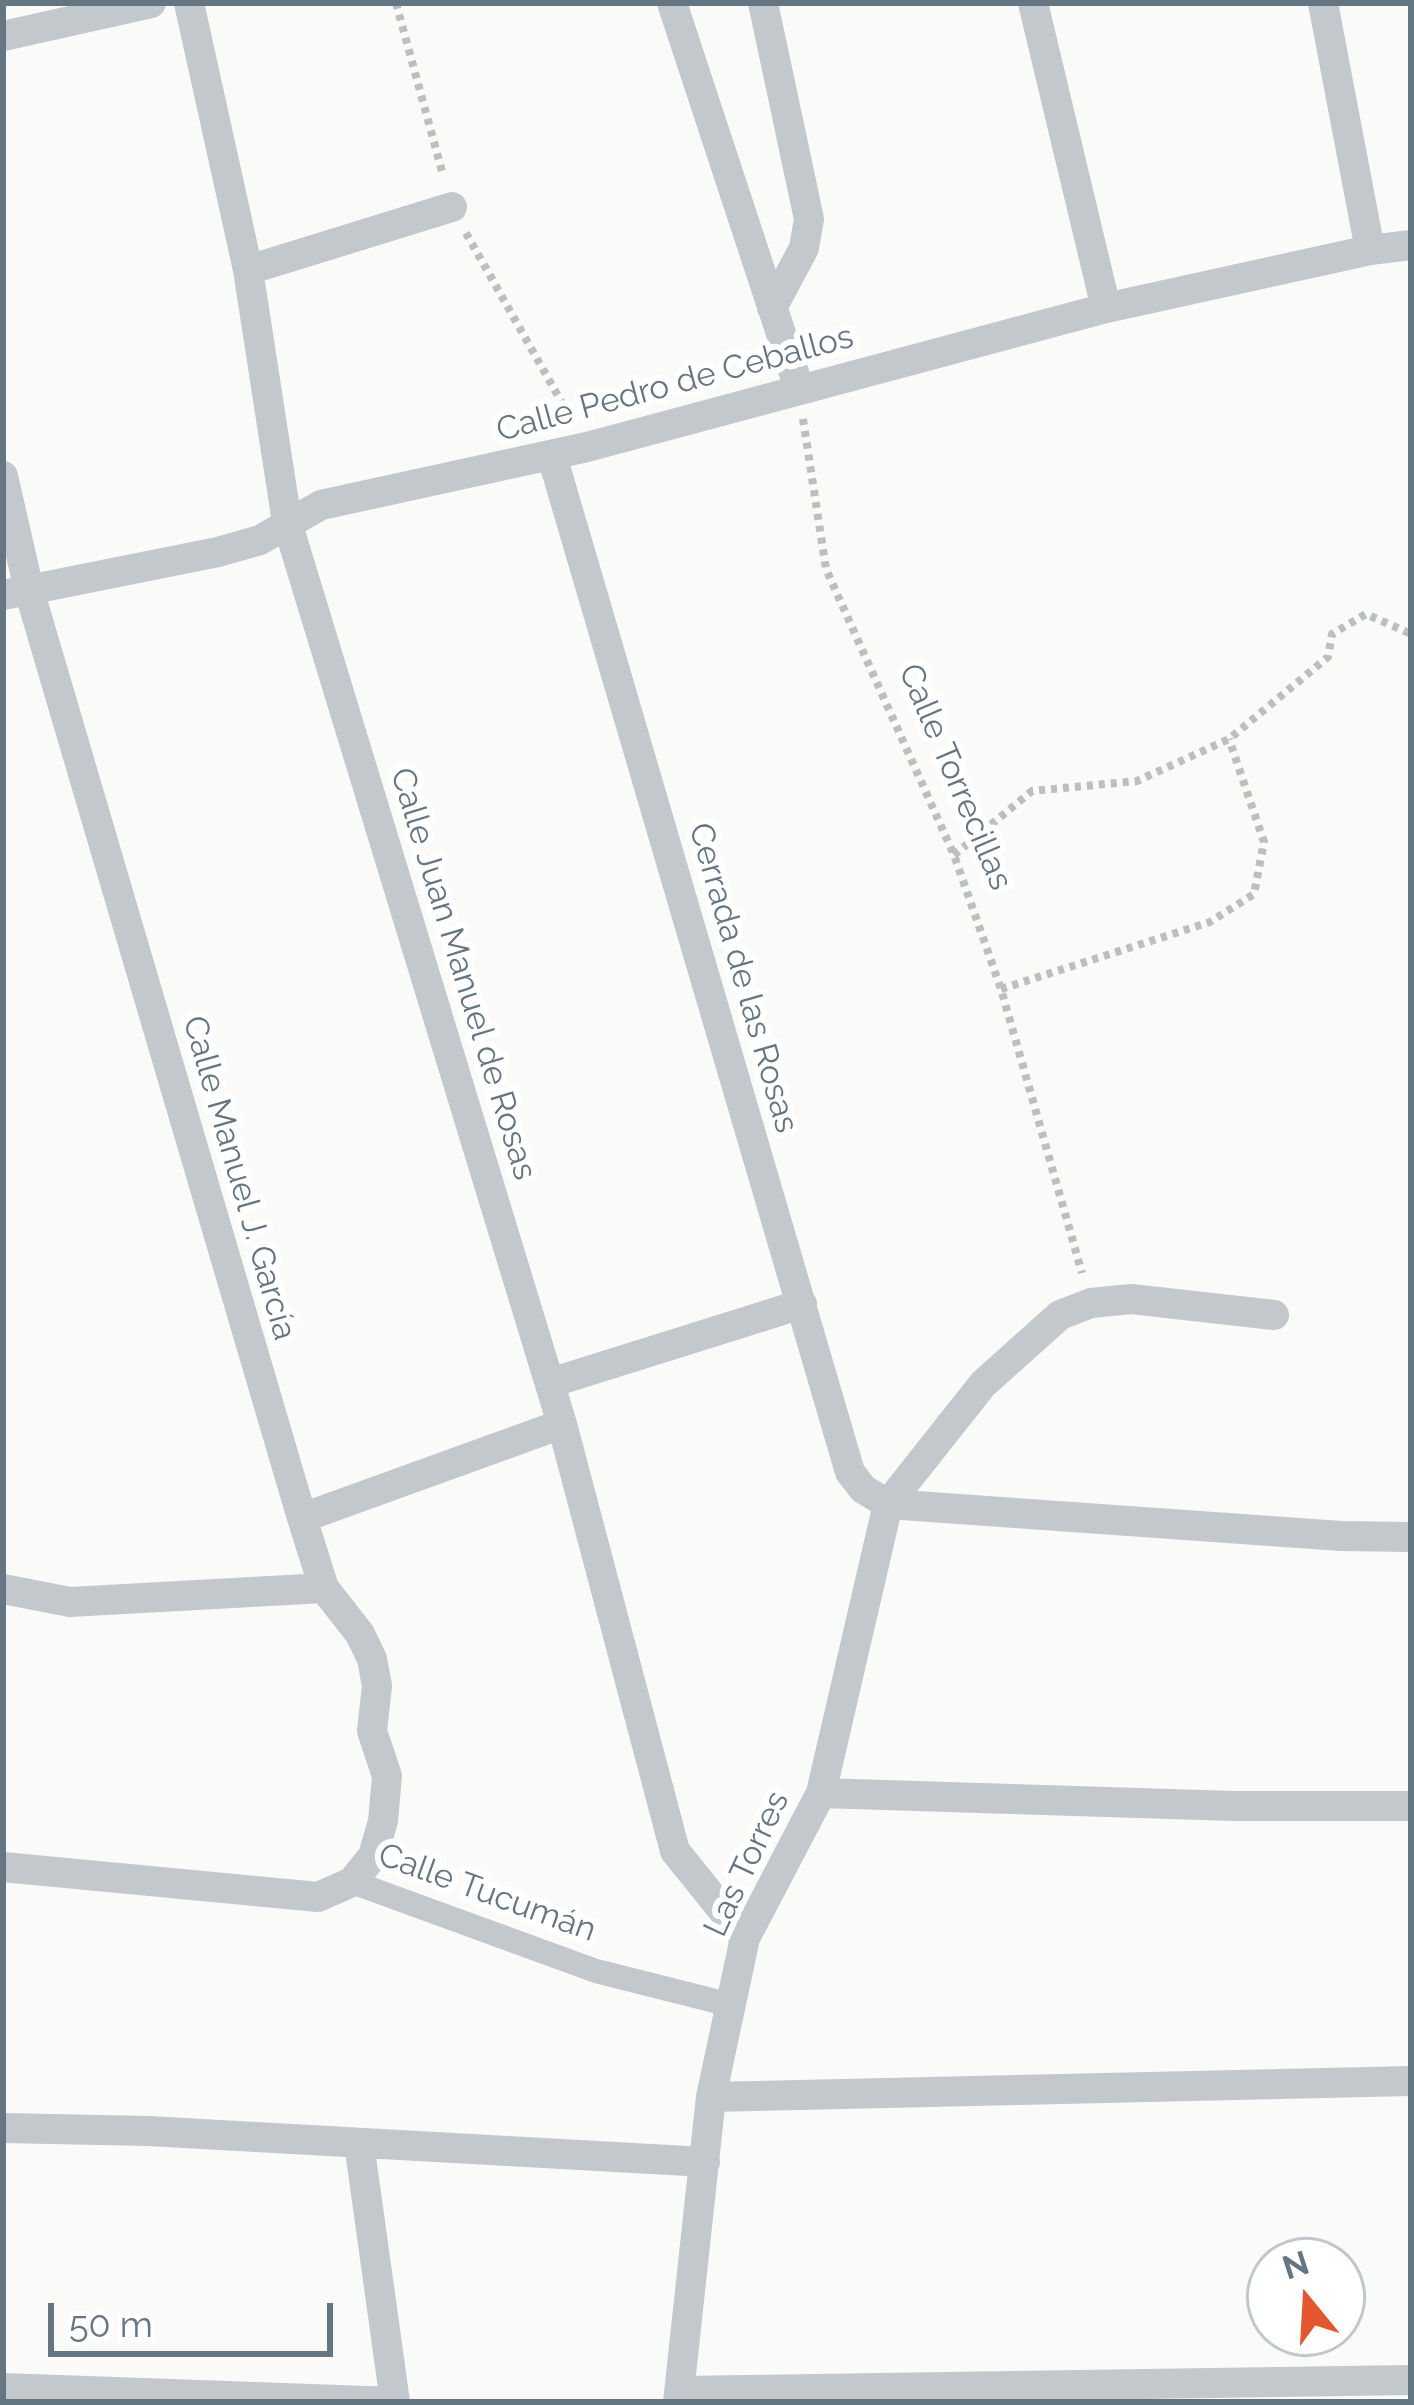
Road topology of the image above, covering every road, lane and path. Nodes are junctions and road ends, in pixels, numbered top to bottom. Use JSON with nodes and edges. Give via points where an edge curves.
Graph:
{"nodes":[{"id":1,"x":151,"y":3,"type":"edge"},
{"id":2,"x":188,"y":3,"type":"edge"},
{"id":3,"x":672,"y":3,"type":"edge"},
{"id":4,"x":763,"y":3,"type":"edge"},
{"id":5,"x":1033,"y":3,"type":"edge"},
{"id":6,"x":1323,"y":3,"type":"edge"},
{"id":7,"x":3,"y":36,"type":"edge"},
{"id":8,"x":452,"y":208,"type":"dead end"},
{"id":9,"x":1411,"y":245,"type":"edge"},
{"id":10,"x":1370,"y":250,"type":"junction"},
{"id":11,"x":248,"y":270,"type":"junction"},
{"id":12,"x":772,"y":308,"type":"junction"},
{"id":13,"x":1106,"y":308,"type":"junction"},
{"id":14,"x":799,"y":388,"type":"junction"},
{"id":15,"x":552,"y":456,"type":"junction"},
{"id":16,"x":3,"y":476,"type":"edge"},
{"id":17,"x":287,"y":522,"type":"junction"},
{"id":18,"x":16,"y":592,"type":"edge"},
{"id":19,"x":1411,"y":634,"type":"edge"},
{"id":20,"x":1229,"y":739,"type":"junction"},
{"id":21,"x":954,"y":855,"type":"junction"},
{"id":22,"x":1001,"y":989,"type":"junction"},
{"id":23,"x":802,"y":1304,"type":"junction"},
{"id":24,"x":1091,"y":1304,"type":"junction"},
{"id":25,"x":1274,"y":1315,"type":"dead end"},
{"id":26,"x":550,"y":1383,"type":"junction"},
{"id":27,"x":562,"y":1424,"type":"junction"},
{"id":28,"x":888,"y":1504,"type":"junction"},
{"id":29,"x":302,"y":1518,"type":"junction"},
{"id":30,"x":1411,"y":1537,"type":"edge"},
{"id":31,"x":3,"y":1588,"type":"edge"},
{"id":32,"x":324,"y":1588,"type":"junction"},
{"id":33,"x":821,"y":1793,"type":"junction"},
{"id":34,"x":1411,"y":1806,"type":"edge"},
{"id":35,"x":3,"y":1867,"type":"edge"},
{"id":36,"x":352,"y":1882,"type":"junction"},
{"id":37,"x":745,"y":1938,"type":"junction"},
{"id":38,"x":730,"y":2005,"type":"junction"},
{"id":39,"x":1411,"y":2081,"type":"edge"},
{"id":40,"x":711,"y":2097,"type":"junction"},
{"id":41,"x":3,"y":2128,"type":"edge"},
{"id":42,"x":358,"y":2143,"type":"junction"},
{"id":43,"x":705,"y":2162,"type":"junction"},
{"id":44,"x":1411,"y":2380,"type":"edge"},
{"id":45,"x":3,"y":2388,"type":"edge"},
{"id":46,"x":679,"y":2396,"type":"edge"},
{"id":47,"x":394,"y":2402,"type":"edge"}],
"edges":[{"from":1,"to":7,"type":"street"},
{"from":2,"to":11,"type":"street","name":"Calle Juan Manuel de Rosas"},
{"from":3,"to":12,"type":"street"},
{"from":4,"to":12,"type":"street","via":[[809,219],[804,248]]},
{"from":5,"to":13,"type":"street"},
{"from":6,"to":10,"type":"street"},
{"from":8,"to":11,"type":"street"},
{"from":9,"to":10,"type":"street","name":"Calle Pedro de Ceballos"},
{"from":10,"to":13,"type":"street","name":"Calle Pedro de Ceballos"},
{"from":11,"to":17,"type":"street","name":"Calle Juan Manuel de Rosas"},
{"from":12,"to":14,"type":"street"},
{"from":13,"to":14,"type":"street","name":"Calle Pedro de Ceballos"},
{"from":14,"to":15,"type":"street","name":"Calle Pedro de Ceballos"},
{"from":14,"to":21,"type":"path","name":"Calle Torrecillas","via":[[826,569]]},
{"from":15,"to":17,"type":"street","name":"Calle Pedro de Ceballos","via":[[321,505]]},
{"from":15,"to":23,"type":"street","name":"Cerrada de las Rosas"},
{"from":16,"to":18,"type":"street","name":"Calle Manuel J. García"},
{"from":17,"to":18,"type":"street","name":"Calle Pedro de Ceballos","via":[[218,553]]},
{"from":17,"to":26,"type":"street","name":"Calle Juan Manuel de Rosas"},
{"from":18,"to":29,"type":"street","name":"Calle Manuel J. García"},
{"from":19,"to":20,"type":"path","via":[[1366,614],[1332,634],[1328,657]]},
{"from":20,"to":21,"type":"path","via":[[1137,781],[1032,791]]},
{"from":20,"to":22,"type":"path","via":[[1264,842],[1254,894],[1210,922]]},
{"from":21,"to":22,"type":"path","name":"Calle Torrecillas"},
{"from":22,"to":24,"type":"path","name":"Calle Torrecillas"},
{"from":23,"to":26,"type":"street"},
{"from":23,"to":28,"type":"street","name":"Cerrada de las Rosas","via":[[850,1472]]},
{"from":24,"to":25,"type":"street","via":[[1132,1299]]},
{"from":24,"to":28,"type":"street","via":[[1060,1315],[983,1384]]},
{"from":26,"to":27,"type":"street","name":"Calle Juan Manuel de Rosas"},
{"from":27,"to":29,"type":"street"},
{"from":27,"to":37,"type":"street","name":"Calle Juan Manuel de Rosas","via":[[675,1851]]},
{"from":28,"to":30,"type":"street"},
{"from":28,"to":33,"type":"street","name":"Las Torres"},
{"from":29,"to":32,"type":"street","name":"Calle Manuel J. García"},
{"from":31,"to":32,"type":"street","via":[[70,1602]]},
{"from":32,"to":36,"type":"street","name":"Calle Manuel J. García","via":[[372,1659],[371,1725],[387,1776],[373,1856]]},
{"from":33,"to":34,"type":"street"},
{"from":33,"to":37,"type":"street","name":"Las Torres"},
{"from":35,"to":36,"type":"street","name":"Calle Tucumán","via":[[318,1897]]},
{"from":36,"to":38,"type":"street","name":"Calle Tucumán","via":[[596,1971]]},
{"from":37,"to":38,"type":"street","name":"Las Torres"},
{"from":38,"to":40,"type":"street","name":"Las Torres"},
{"from":39,"to":40,"type":"street"},
{"from":40,"to":43,"type":"street","name":"Las Torres"},
{"from":41,"to":42,"type":"street"},
{"from":42,"to":43,"type":"street"},
{"from":42,"to":47,"type":"street"},
{"from":43,"to":46,"type":"street","name":"Las Torres"},
{"from":44,"to":46,"type":"street"},
{"from":45,"to":47,"type":"street"}]}
